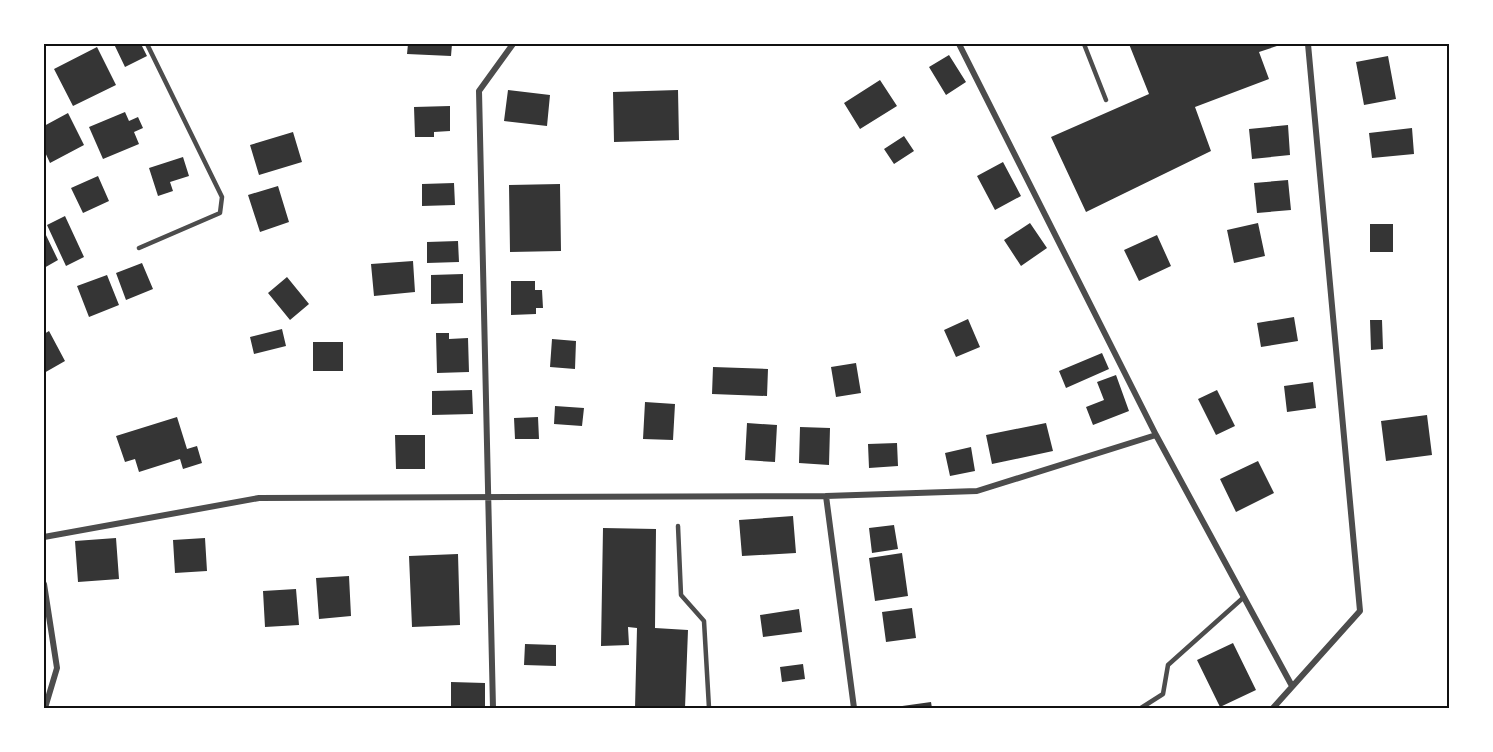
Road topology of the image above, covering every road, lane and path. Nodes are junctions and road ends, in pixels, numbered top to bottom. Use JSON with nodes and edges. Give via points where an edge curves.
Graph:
{"nodes":[{"id":1,"x":147,"y":44,"type":"edge"},
{"id":2,"x":513,"y":44,"type":"edge"},
{"id":3,"x":959,"y":44,"type":"edge"},
{"id":4,"x":1084,"y":44,"type":"edge"},
{"id":5,"x":1308,"y":44,"type":"edge"},
{"id":6,"x":1106,"y":100,"type":"dead end"},
{"id":7,"x":139,"y":248,"type":"dead end"},
{"id":8,"x":1156,"y":435,"type":"junction"},
{"id":9,"x":826,"y":496,"type":"junction"},
{"id":10,"x":488,"y":498,"type":"junction"},
{"id":11,"x":678,"y":525,"type":"dead end"},
{"id":12,"x":44,"y":537,"type":"edge"},
{"id":13,"x":44,"y":584,"type":"edge"},
{"id":14,"x":1244,"y":597,"type":"junction"},
{"id":15,"x":1292,"y":686,"type":"junction"},
{"id":16,"x":45,"y":708,"type":"edge"},
{"id":17,"x":494,"y":708,"type":"edge"},
{"id":18,"x":709,"y":708,"type":"edge"},
{"id":19,"x":854,"y":708,"type":"edge"},
{"id":20,"x":1141,"y":708,"type":"edge"},
{"id":21,"x":1273,"y":708,"type":"edge"}],
"edges":[{"from":1,"to":7,"type":"lane","via":[[222,198],[220,213]]},
{"from":2,"to":10,"type":"street","via":[[479,91]]},
{"from":3,"to":8,"type":"street"},
{"from":4,"to":6,"type":"lane"},
{"from":5,"to":15,"type":"street","via":[[1360,611]]},
{"from":8,"to":9,"type":"street","via":[[977,491]]},
{"from":8,"to":14,"type":"street"},
{"from":9,"to":10,"type":"street"},
{"from":9,"to":19,"type":"street"},
{"from":10,"to":12,"type":"street","via":[[259,498]]},
{"from":10,"to":17,"type":"street"},
{"from":11,"to":18,"type":"lane","via":[[681,596],[704,621]]},
{"from":13,"to":16,"type":"street","via":[[57,668]]},
{"from":14,"to":15,"type":"street"},
{"from":14,"to":20,"type":"lane","via":[[1168,665],[1163,694]]},
{"from":15,"to":21,"type":"street"}]}
